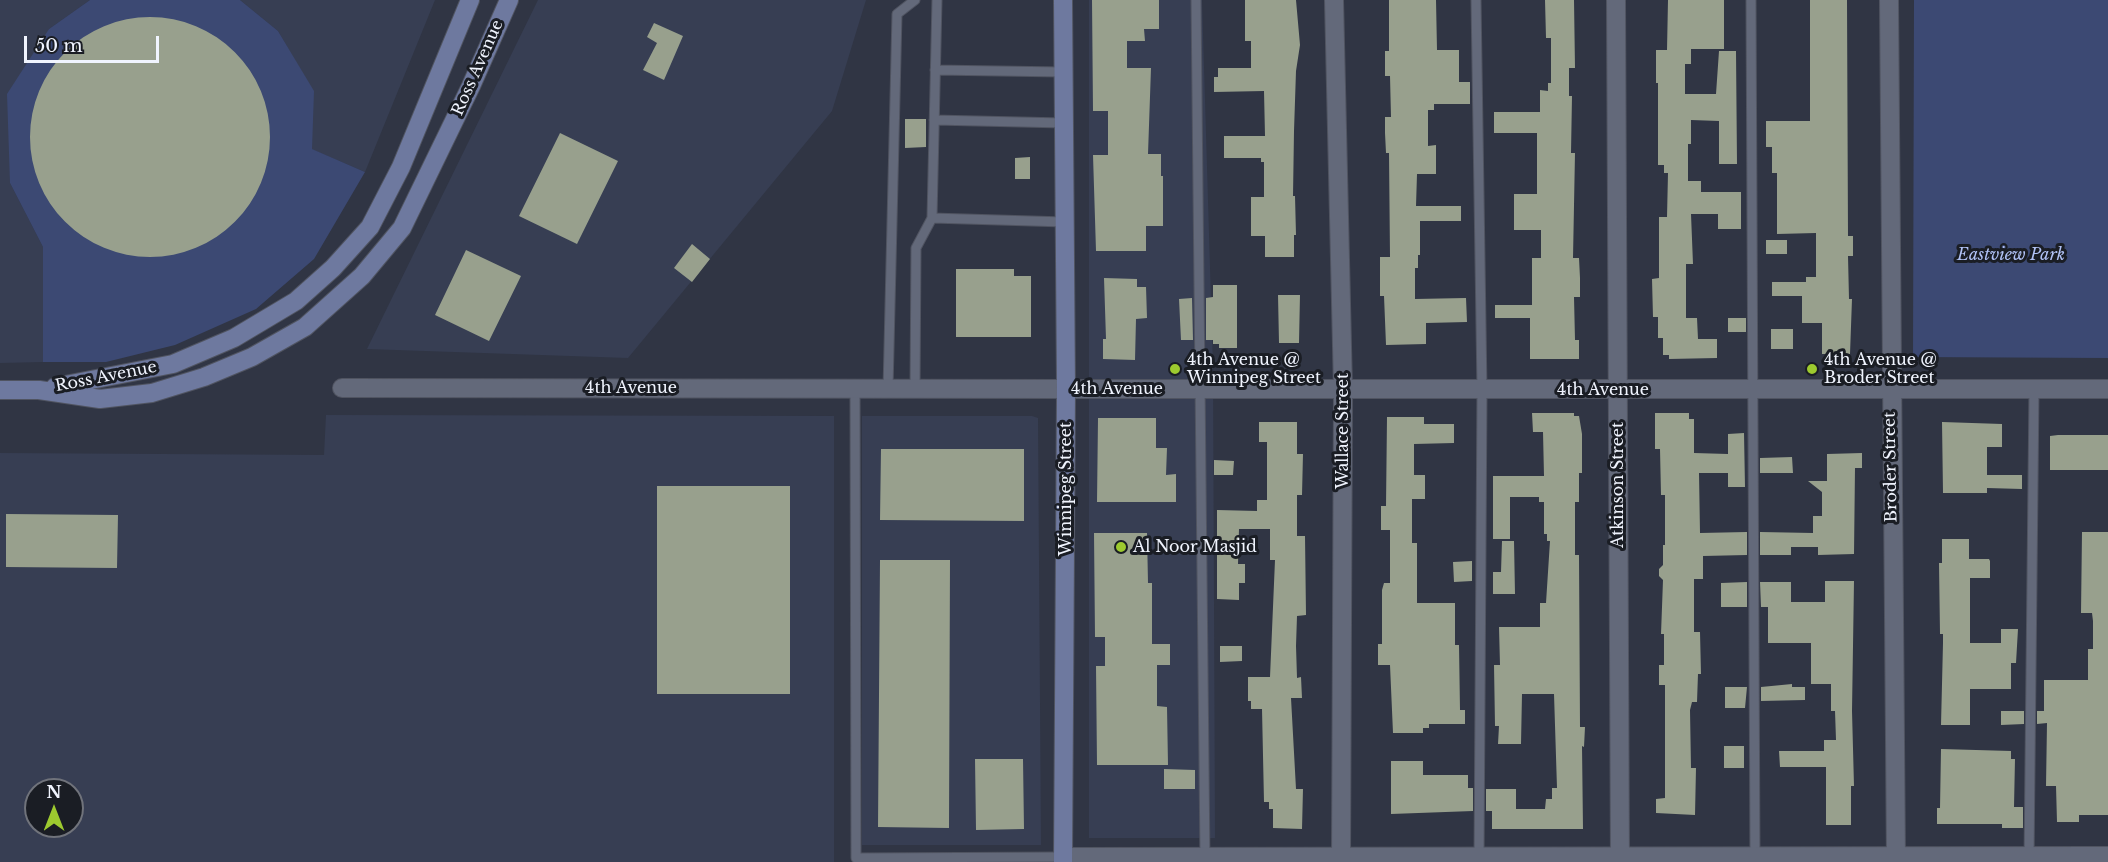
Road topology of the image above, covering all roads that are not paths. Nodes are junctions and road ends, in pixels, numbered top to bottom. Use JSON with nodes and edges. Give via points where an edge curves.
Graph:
{"nodes":[{"id":1,"x":471,"y":0,"type":"edge"},
{"id":2,"x":509,"y":0,"type":"edge"},
{"id":3,"x":915,"y":0,"type":"edge"},
{"id":4,"x":937,"y":0,"type":"edge"},
{"id":5,"x":1196,"y":0,"type":"edge"},
{"id":6,"x":1334,"y":0,"type":"edge"},
{"id":7,"x":1476,"y":0,"type":"edge"},
{"id":8,"x":1616,"y":0,"type":"edge"},
{"id":9,"x":1751,"y":0,"type":"edge"},
{"id":10,"x":1889,"y":0,"type":"edge"},
{"id":11,"x":1062,"y":2,"type":"edge"},
{"id":12,"x":935,"y":70,"type":"junction"},
{"id":13,"x":1063,"y":72,"type":"junction"},
{"id":14,"x":934,"y":120,"type":"junction"},
{"id":15,"x":1064,"y":123,"type":"junction"},
{"id":16,"x":932,"y":218,"type":"junction"},
{"id":17,"x":1065,"y":222,"type":"junction"},
{"id":18,"x":342,"y":388,"type":"dead end"},
{"id":19,"x":855,"y":388,"type":"junction"},
{"id":20,"x":888,"y":388,"type":"junction"},
{"id":21,"x":915,"y":388,"type":"junction"},
{"id":22,"x":1066,"y":388,"type":"junction"},
{"id":23,"x":1202,"y":389,"type":"junction"},
{"id":24,"x":1343,"y":389,"type":"junction"},
{"id":25,"x":1890,"y":389,"type":"junction"},
{"id":26,"x":2034,"y":389,"type":"junction"},
{"id":27,"x":2108,"y":389,"type":"edge"},
{"id":28,"x":0,"y":390,"type":"edge"},
{"id":29,"x":39,"y":390,"type":"junction"},
{"id":30,"x":1482,"y":390,"type":"junction"},
{"id":31,"x":1618,"y":390,"type":"junction"},
{"id":32,"x":1752,"y":390,"type":"junction"},
{"id":33,"x":2108,"y":856,"type":"edge"},
{"id":34,"x":1063,"y":859,"type":"edge"},
{"id":35,"x":1341,"y":859,"type":"edge"},
{"id":36,"x":1479,"y":859,"type":"edge"},
{"id":37,"x":1620,"y":859,"type":"edge"},
{"id":38,"x":1755,"y":859,"type":"edge"},
{"id":39,"x":1896,"y":859,"type":"edge"},
{"id":40,"x":2029,"y":859,"type":"edge"},
{"id":41,"x":1017,"y":860,"type":"edge"},
{"id":42,"x":1205,"y":860,"type":"edge"}],
"edges":[{"from":1,"to":29,"type":"main road","name":"Ross Avenue","via":[[401,167],[370,227],[333,268],[296,301],[234,338],[173,364]]},
{"from":2,"to":29,"type":"main road","name":"Ross Avenue","via":[[402,228],[362,276],[305,327],[252,357],[152,393],[100,399]]},
{"from":3,"to":20,"type":"lane","via":[[897,14]]},
{"from":4,"to":12,"type":"lane"},
{"from":5,"to":23,"type":"lane"},
{"from":6,"to":24,"type":"street","name":"Wallace Street"},
{"from":7,"to":30,"type":"lane"},
{"from":8,"to":31,"type":"street","name":"Atkinson Street"},
{"from":9,"to":32,"type":"lane"},
{"from":10,"to":25,"type":"street","name":"Broder Street"},
{"from":11,"to":13,"type":"main road","name":"Winnipeg Street"},
{"from":12,"to":13,"type":"lane"},
{"from":12,"to":14,"type":"lane"},
{"from":13,"to":15,"type":"main road","name":"Winnipeg Street"},
{"from":14,"to":15,"type":"lane"},
{"from":14,"to":16,"type":"lane"},
{"from":15,"to":17,"type":"main road","name":"Winnipeg Street"},
{"from":16,"to":17,"type":"lane"},
{"from":16,"to":21,"type":"lane","via":[[916,248]]},
{"from":17,"to":22,"type":"main road","name":"Winnipeg Street"},
{"from":18,"to":19,"type":"street","name":"4th Avenue"},
{"from":19,"to":20,"type":"street","name":"4th Avenue"},
{"from":19,"to":41,"type":"lane","via":[[856,858]]},
{"from":20,"to":21,"type":"street","name":"4th Avenue"},
{"from":21,"to":22,"type":"street","name":"4th Avenue"},
{"from":22,"to":23,"type":"street","name":"4th Avenue"},
{"from":22,"to":34,"type":"main road","name":"Winnipeg Street"},
{"from":23,"to":24,"type":"street","name":"4th Avenue"},
{"from":23,"to":42,"type":"lane"},
{"from":24,"to":30,"type":"street","name":"4th Avenue"},
{"from":24,"to":35,"type":"street","name":"Wallace Street"},
{"from":25,"to":26,"type":"street","name":"4th Avenue"},
{"from":25,"to":32,"type":"street","name":"4th Avenue"},
{"from":25,"to":39,"type":"street","name":"Broder Street"},
{"from":26,"to":27,"type":"street","name":"4th Avenue"},
{"from":26,"to":40,"type":"lane"},
{"from":28,"to":29,"type":"main road"},
{"from":30,"to":31,"type":"street","name":"4th Avenue"},
{"from":30,"to":36,"type":"lane"},
{"from":31,"to":32,"type":"street","name":"4th Avenue"},
{"from":31,"to":37,"type":"street","name":"Atkinson Street"},
{"from":32,"to":38,"type":"lane"},
{"from":33,"to":40,"type":"street"},
{"from":34,"to":41,"type":"lane"},
{"from":34,"to":42,"type":"street"},
{"from":35,"to":36,"type":"street"},
{"from":35,"to":42,"type":"street"},
{"from":36,"to":37,"type":"street"},
{"from":37,"to":38,"type":"street"},
{"from":38,"to":39,"type":"street"},
{"from":39,"to":40,"type":"street"}]}
